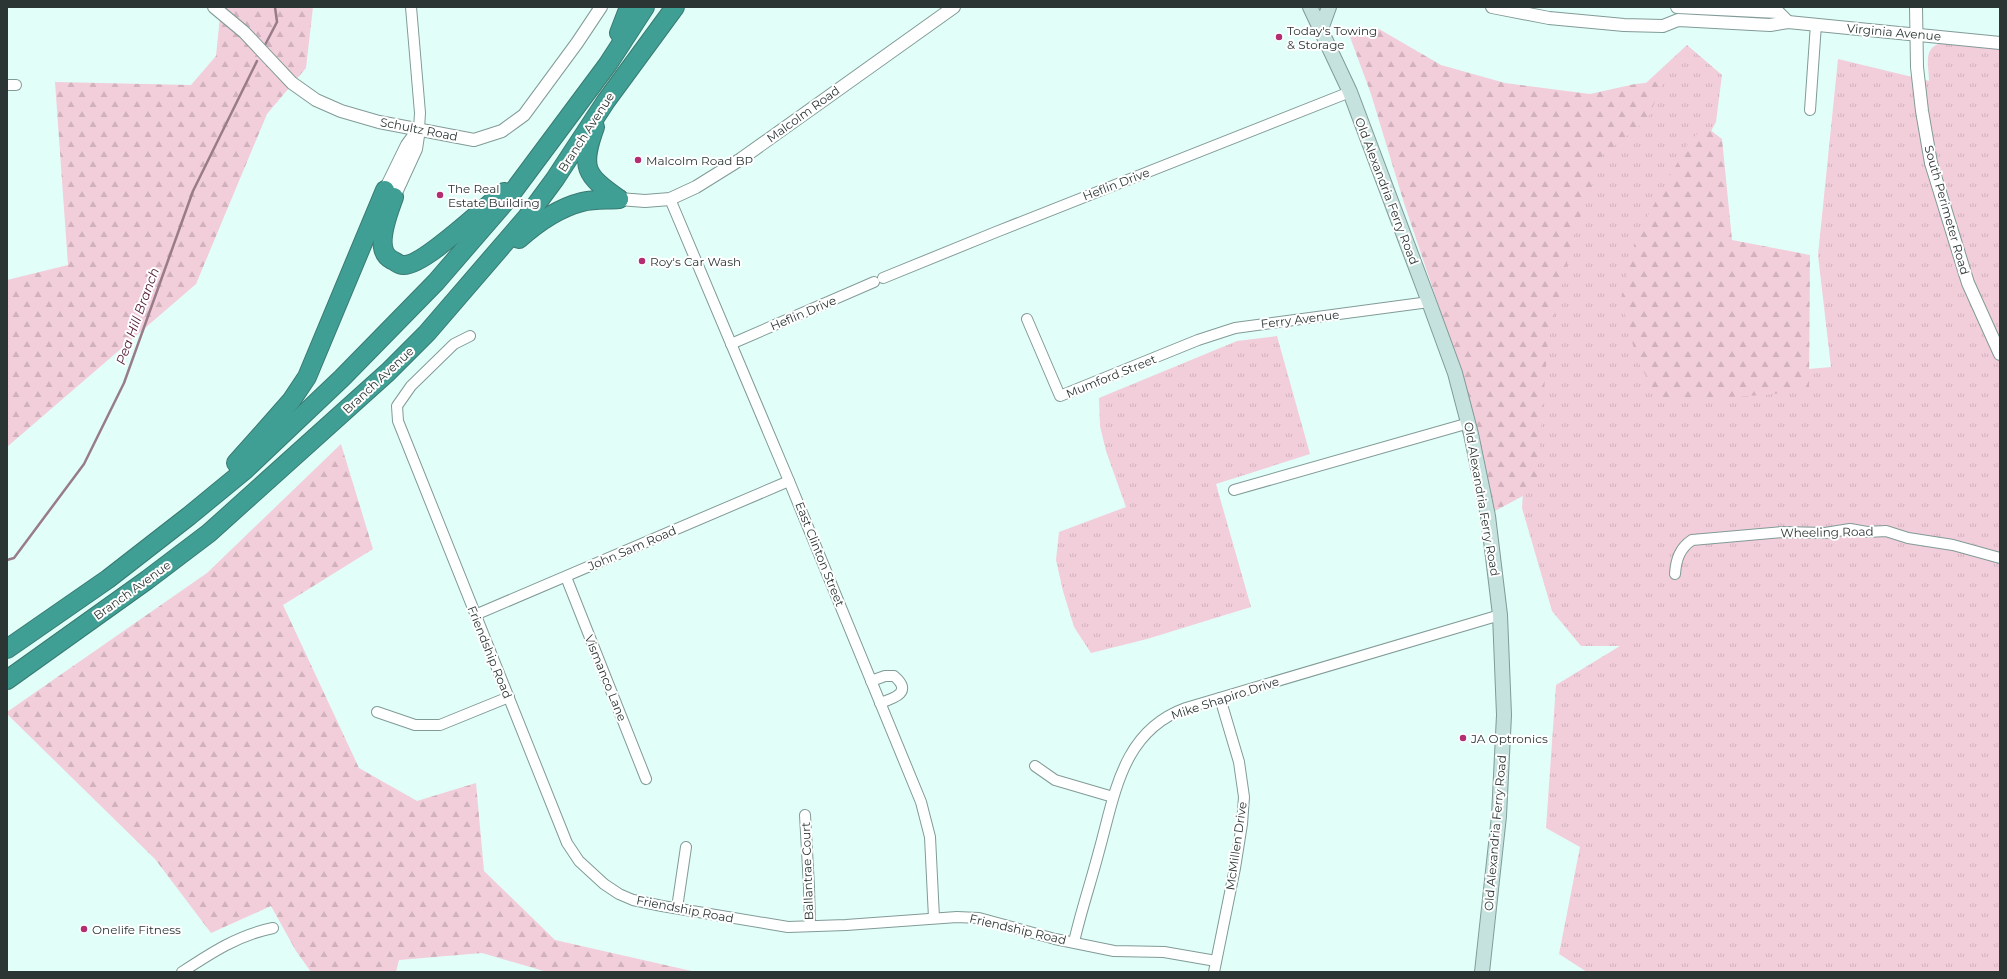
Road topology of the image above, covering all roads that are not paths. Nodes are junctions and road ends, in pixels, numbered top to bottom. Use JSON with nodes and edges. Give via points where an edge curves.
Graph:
{"nodes":[{"id":1,"x":214,"y":7,"type":"edge"},
{"id":2,"x":411,"y":7,"type":"edge"},
{"id":3,"x":601,"y":7,"type":"edge"},
{"id":4,"x":629,"y":7,"type":"edge"},
{"id":5,"x":645,"y":7,"type":"edge"},
{"id":6,"x":675,"y":7,"type":"edge"},
{"id":7,"x":954,"y":7,"type":"edge"},
{"id":8,"x":1310,"y":7,"type":"edge"},
{"id":9,"x":1329,"y":7,"type":"edge"},
{"id":10,"x":1492,"y":7,"type":"edge"},
{"id":11,"x":1678,"y":7,"type":"edge"},
{"id":12,"x":1916,"y":7,"type":"edge"},
{"id":13,"x":1678,"y":20,"type":"junction"},
{"id":14,"x":1788,"y":22,"type":"junction"},
{"id":15,"x":1816,"y":24,"type":"junction"},
{"id":16,"x":1321,"y":28,"type":"junction"},
{"id":17,"x":1916,"y":35,"type":"junction"},
{"id":18,"x":2000,"y":43,"type":"edge"},
{"id":19,"x":608,"y":64,"type":"junction"},
{"id":20,"x":1350,"y":92,"type":"junction"},
{"id":21,"x":606,"y":101,"type":"junction"},
{"id":22,"x":1810,"y":110,"type":"dead end"},
{"id":23,"x":419,"y":129,"type":"junction"},
{"id":24,"x":528,"y":173,"type":"junction"},
{"id":25,"x":390,"y":193,"type":"junction"},
{"id":26,"x":619,"y":199,"type":"junction"},
{"id":27,"x":670,"y":199,"type":"junction"},
{"id":28,"x":460,"y":294,"type":"junction"},
{"id":29,"x":1430,"y":302,"type":"junction"},
{"id":30,"x":1027,"y":319,"type":"dead end"},
{"id":31,"x":470,"y":336,"type":"dead end"},
{"id":32,"x":731,"y":344,"type":"junction"},
{"id":33,"x":1174,"y":350,"type":"joint"},
{"id":34,"x":2000,"y":354,"type":"edge"},
{"id":35,"x":1469,"y":423,"type":"junction"},
{"id":36,"x":789,"y":481,"type":"junction"},
{"id":37,"x":1234,"y":490,"type":"dead end"},
{"id":38,"x":189,"y":516,"type":"junction"},
{"id":39,"x":2000,"y":558,"type":"edge"},
{"id":40,"x":1675,"y":574,"type":"dead end"},
{"id":41,"x":566,"y":577,"type":"junction"},
{"id":42,"x":475,"y":615,"type":"junction"},
{"id":43,"x":1500,"y":615,"type":"junction"},
{"id":44,"x":7,"y":649,"type":"edge"},
{"id":45,"x":7,"y":680,"type":"edge"},
{"id":46,"x":871,"y":681,"type":"junction"},
{"id":47,"x":509,"y":697,"type":"junction"},
{"id":48,"x":1220,"y":698,"type":"junction"},
{"id":49,"x":880,"y":703,"type":"junction"},
{"id":50,"x":377,"y":712,"type":"dead end"},
{"id":51,"x":1035,"y":766,"type":"dead end"},
{"id":52,"x":646,"y":779,"type":"dead end"},
{"id":53,"x":1113,"y":797,"type":"junction"},
{"id":54,"x":805,"y":815,"type":"dead end"},
{"id":55,"x":686,"y":847,"type":"dead end"},
{"id":56,"x":677,"y":908,"type":"junction"},
{"id":57,"x":934,"y":918,"type":"junction"},
{"id":58,"x":810,"y":926,"type":"junction"},
{"id":59,"x":273,"y":928,"type":"dead end"},
{"id":60,"x":1074,"y":942,"type":"junction"},
{"id":61,"x":1216,"y":961,"type":"junction"},
{"id":62,"x":182,"y":972,"type":"edge"},
{"id":63,"x":1214,"y":972,"type":"edge"},
{"id":64,"x":1482,"y":972,"type":"edge"}],
"edges":[{"from":1,"to":23,"type":"street","name":"Schultz Road","via":[[244,32],[292,83],[316,100],[341,111],[379,122]]},
{"from":2,"to":23,"type":"street","via":[[420,113]]},
{"from":3,"to":23,"type":"street","name":"Schultz Road","via":[[570,54],[524,115],[502,131],[474,140]]},
{"from":4,"to":19,"type":"highway"},
{"from":5,"to":19,"type":"highway","name":"Branch Avenue"},
{"from":6,"to":21,"type":"highway","name":"Branch Avenue"},
{"from":7,"to":27,"type":"street","name":"Malcolm Road","via":[[719,174]]},
{"from":8,"to":16,"type":"main road","name":"Old Alexandria Ferry Road"},
{"from":9,"to":16,"type":"main road"},
{"from":10,"to":13,"type":"street","name":"Virginia Avenue","via":[[1549,18],[1624,25],[1663,26]]},
{"from":11,"to":13,"type":"street"},
{"from":11,"to":14,"type":"street","name":"Virginia Avenue","via":[[1778,12]]},
{"from":12,"to":17,"type":"street","name":"South Perimeter Road"},
{"from":13,"to":14,"type":"street","name":"Virginia Avenue","via":[[1770,25]]},
{"from":14,"to":15,"type":"street","name":"Virginia Avenue"},
{"from":15,"to":17,"type":"street","name":"Virginia Avenue"},
{"from":15,"to":22,"type":"street"},
{"from":16,"to":20,"type":"main road","name":"Old Alexandria Ferry Road"},
{"from":17,"to":18,"type":"street","name":"Virginia Avenue"},
{"from":17,"to":34,"type":"street","name":"South Perimeter Road","via":[[1922,111],[1933,170],[1968,283]]},
{"from":19,"to":24,"type":"highway","name":"Branch Avenue"},
{"from":20,"to":29,"type":"main road","name":"Old Alexandria Ferry Road"},
{"from":20,"to":32,"type":"street","name":"Heflin Drive","via":[[996,232]]},
{"from":21,"to":26,"type":"highway","via":[[590,140],[586,158],[590,175]]},
{"from":21,"to":28,"type":"highway","name":"Branch Avenue","via":[[528,216]]},
{"from":23,"to":25,"type":"street","via":[[407,145]]},
{"from":24,"to":25,"type":"highway","via":[[435,250],[415,263],[402,265],[388,258],[383,240]]},
{"from":24,"to":38,"type":"highway","name":"Branch Avenue","via":[[436,282],[342,378],[244,470]]},
{"from":25,"to":38,"type":"highway","via":[[307,377],[291,401]]},
{"from":26,"to":27,"type":"street","name":"Malcolm Road"},
{"from":26,"to":28,"type":"highway","via":[[583,202],[560,210],[532,228]]},
{"from":27,"to":32,"type":"street","name":"East Clinton Street"},
{"from":28,"to":45,"type":"highway","name":"Branch Avenue","via":[[427,333],[388,372],[209,533]]},
{"from":29,"to":33,"type":"street","name":"Ferry Avenue","via":[[1241,327],[1219,332]]},
{"from":29,"to":35,"type":"main road","name":"Old Alexandria Ferry Road","via":[[1455,373]]},
{"from":30,"to":33,"type":"street","name":"Mumford Street","via":[[1060,396]]},
{"from":31,"to":42,"type":"street","name":"Friendship Road","via":[[457,342],[444,353],[411,386],[399,402],[397,410],[398,421],[410,454]]},
{"from":32,"to":36,"type":"street","name":"East Clinton Street"},
{"from":35,"to":37,"type":"street"},
{"from":35,"to":43,"type":"main road","name":"Old Alexandria Ferry Road","via":[[1488,516]]},
{"from":36,"to":41,"type":"street","name":"John Sam Road"},
{"from":36,"to":46,"type":"street","name":"East Clinton Street"},
{"from":38,"to":44,"type":"highway","name":"Branch Avenue","via":[[108,579]]},
{"from":39,"to":40,"type":"street","name":"Wheeling Road","via":[[1886,531],[1782,532],[1692,540],[1683,546],[1676,563]]},
{"from":41,"to":42,"type":"street","name":"John Sam Road"},
{"from":41,"to":52,"type":"street","name":"Vismanco Lane"},
{"from":42,"to":47,"type":"street","name":"Friendship Road"},
{"from":43,"to":48,"type":"street","name":"Mike Shapiro Drive"},
{"from":43,"to":64,"type":"main road","name":"Old Alexandria Ferry Road","via":[[1504,688],[1502,779]]},
{"from":46,"to":49,"type":"street","name":"East Clinton Street"},
{"from":46,"to":49,"type":"street","via":[[890,675],[899,680],[902,691],[899,696]]},
{"from":47,"to":50,"type":"street","via":[[440,725],[415,726]]},
{"from":47,"to":56,"type":"street","name":"Friendship Road","via":[[567,843],[579,861],[594,876],[619,894],[646,903]]},
{"from":48,"to":53,"type":"street","name":"Mike Shapiro Drive","via":[[1179,711],[1158,722],[1139,742],[1127,760]]},
{"from":48,"to":61,"type":"street","name":"McMillen Drive","via":[[1239,762],[1244,797],[1236,860]]},
{"from":49,"to":57,"type":"street","name":"East Clinton Street","via":[[926,817],[932,851]]},
{"from":51,"to":53,"type":"street","via":[[1055,780]]},
{"from":53,"to":60,"type":"street","name":"Mike Shapiro Drive"},
{"from":54,"to":58,"type":"street","name":"Ballantrae Court"},
{"from":55,"to":56,"type":"street"},
{"from":56,"to":58,"type":"street","name":"Friendship Road","via":[[777,926]]},
{"from":57,"to":58,"type":"street","name":"Friendship Road"},
{"from":57,"to":60,"type":"street","name":"Friendship Road","via":[[979,918]]},
{"from":59,"to":62,"type":"street","via":[[238,938]]},
{"from":60,"to":61,"type":"street","name":"Friendship Road","via":[[1118,952],[1164,952]]},
{"from":61,"to":63,"type":"street","name":"McMillen Drive"}]}
